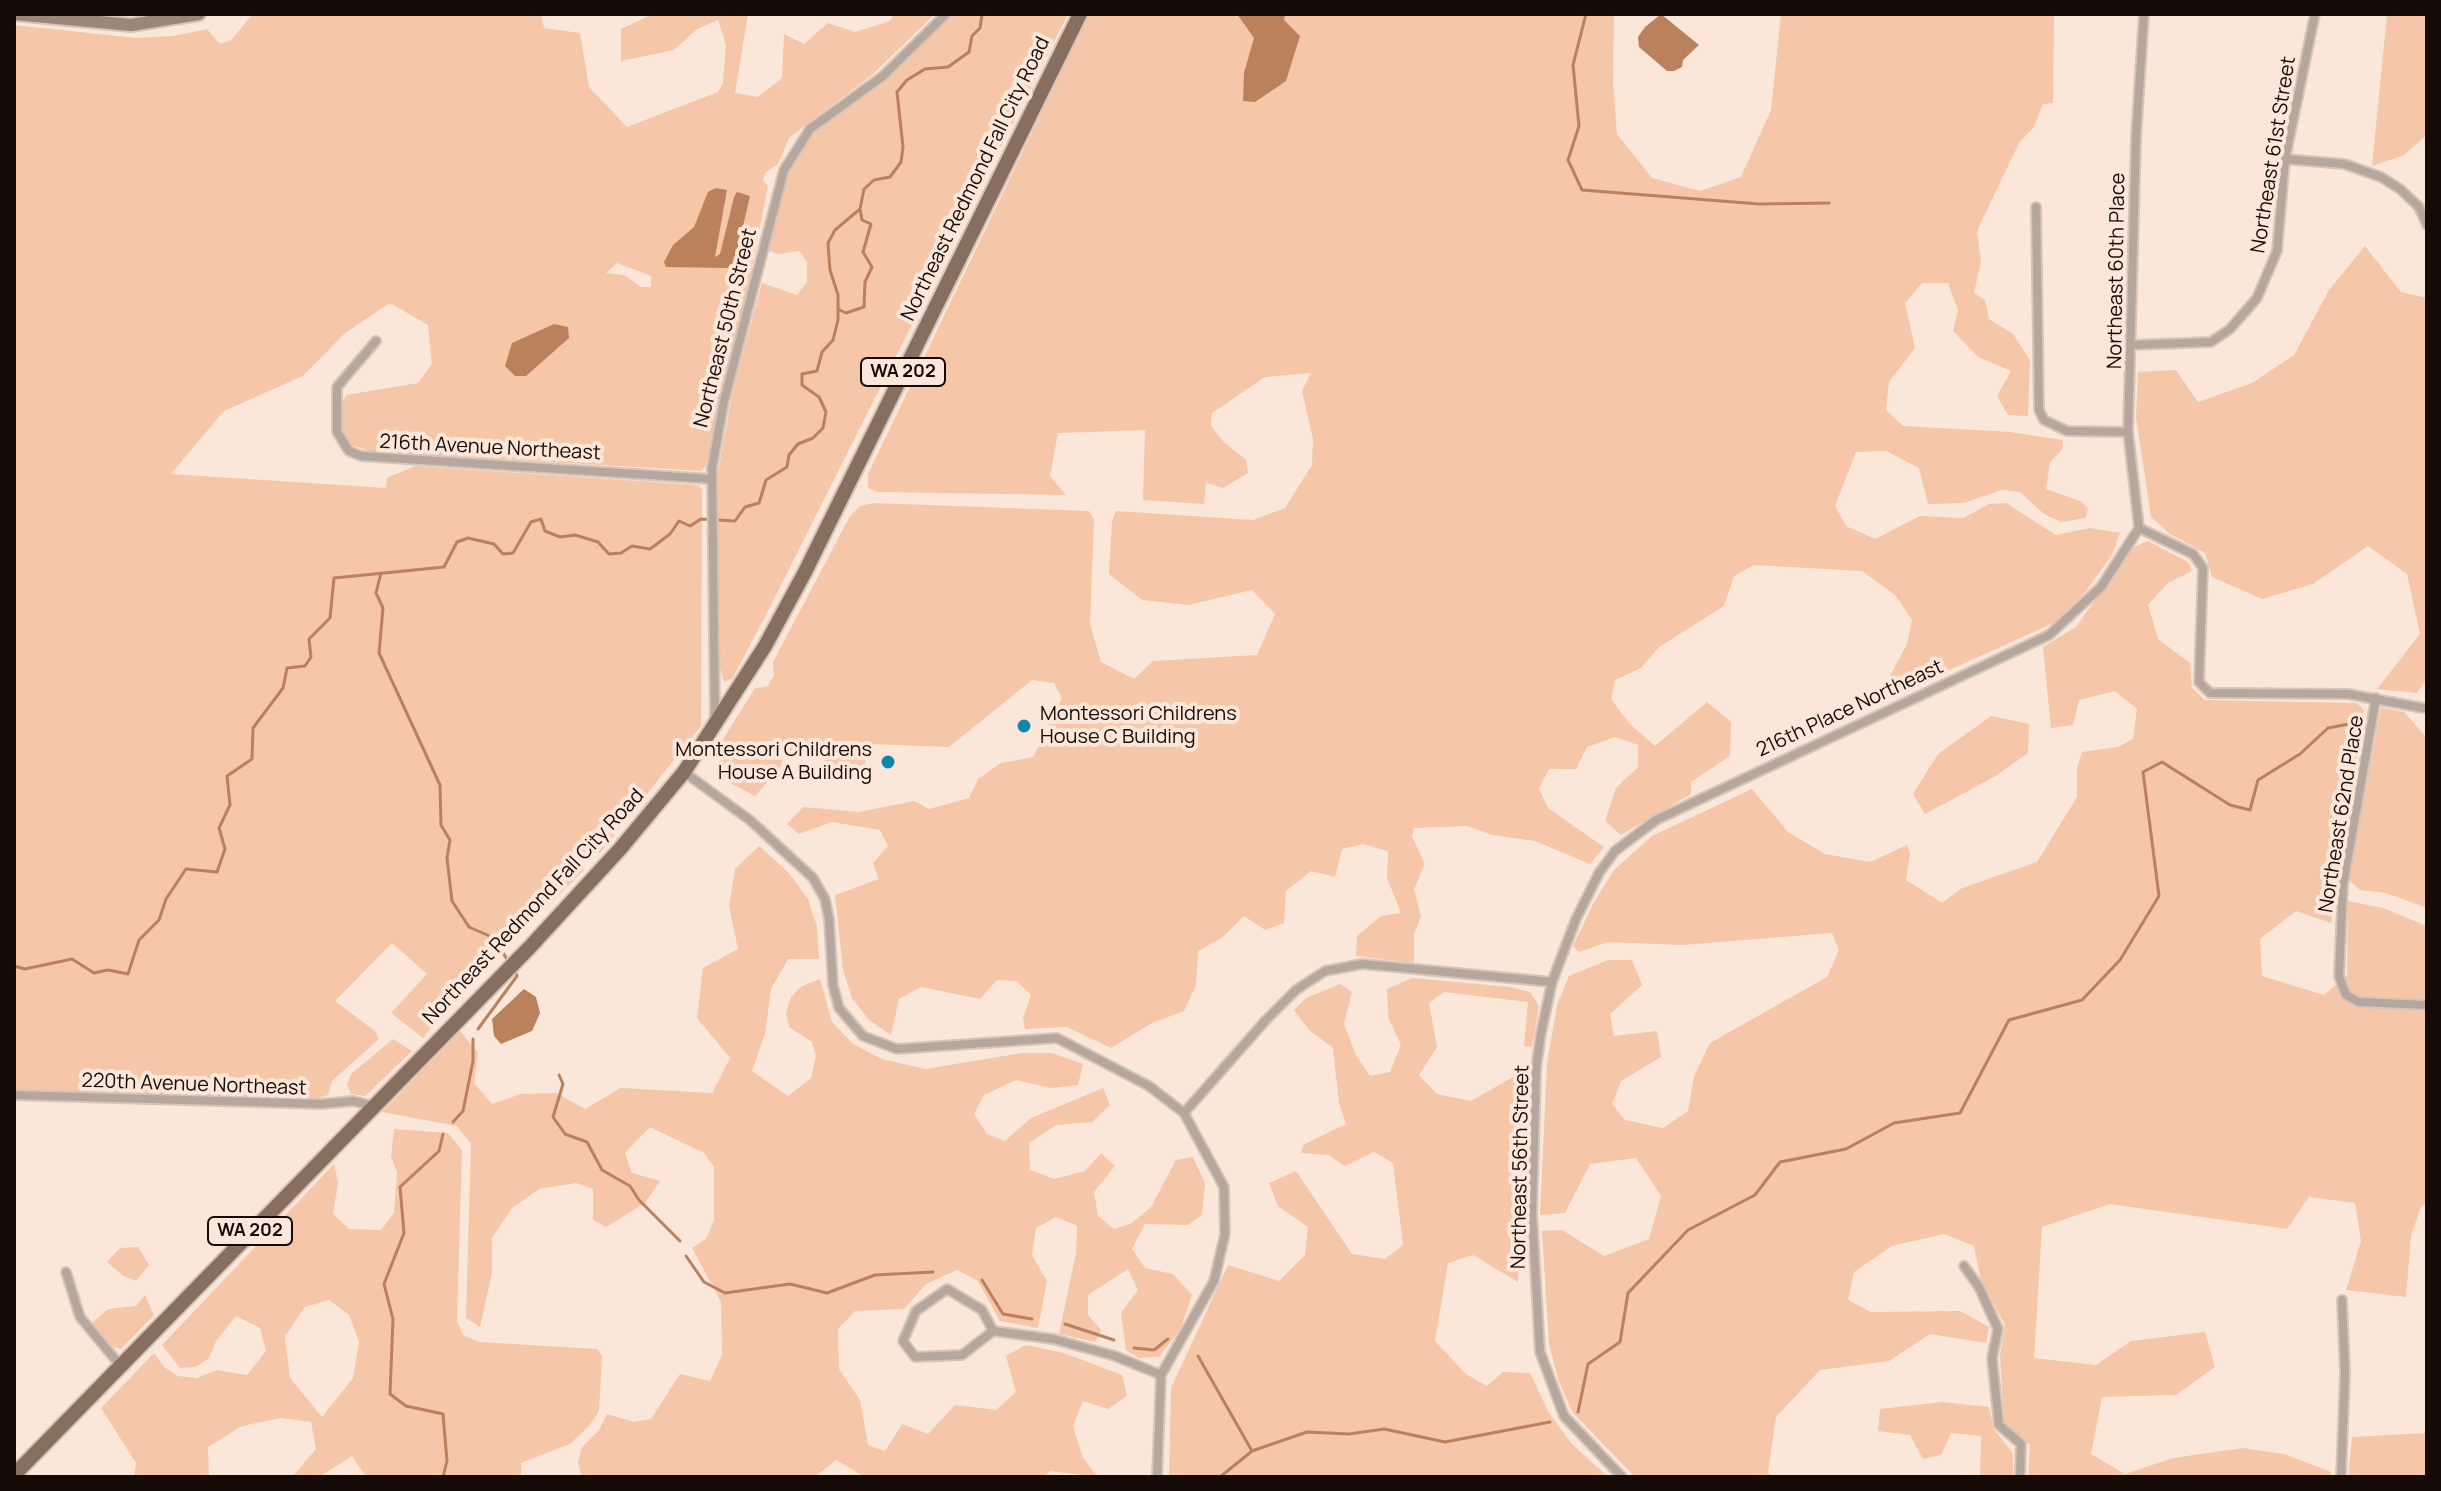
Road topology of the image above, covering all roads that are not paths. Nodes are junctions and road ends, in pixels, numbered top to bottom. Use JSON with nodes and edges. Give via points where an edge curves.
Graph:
{"nodes":[{"id":1,"x":14,"y":14,"type":"edge"},
{"id":2,"x":199,"y":14,"type":"edge"},
{"id":3,"x":946,"y":14,"type":"edge"},
{"id":4,"x":1080,"y":14,"type":"edge"},
{"id":5,"x":2144,"y":14,"type":"edge"},
{"id":6,"x":2315,"y":14,"type":"edge"},
{"id":7,"x":2285,"y":159,"type":"junction"},
{"id":8,"x":2036,"y":207,"type":"dead end"},
{"id":9,"x":2427,"y":225,"type":"edge"},
{"id":10,"x":376,"y":341,"type":"dead end"},
{"id":11,"x":2132,"y":345,"type":"junction"},
{"id":12,"x":2128,"y":432,"type":"junction"},
{"id":13,"x":711,"y":479,"type":"junction"},
{"id":14,"x":2139,"y":528,"type":"junction"},
{"id":15,"x":2376,"y":698,"type":"junction"},
{"id":16,"x":2423,"y":708,"type":"dead end"},
{"id":17,"x":715,"y":724,"type":"junction"},
{"id":18,"x":684,"y":772,"type":"junction"},
{"id":19,"x":1576,"y":919,"type":"joint"},
{"id":20,"x":1552,"y":982,"type":"junction"},
{"id":21,"x":2427,"y":1005,"type":"edge"},
{"id":22,"x":14,"y":1095,"type":"edge"},
{"id":23,"x":373,"y":1106,"type":"junction"},
{"id":24,"x":1184,"y":1113,"type":"junction"},
{"id":25,"x":1964,"y":1266,"type":"dead end"},
{"id":26,"x":66,"y":1272,"type":"dead end"},
{"id":27,"x":2342,"y":1300,"type":"dead end"},
{"id":28,"x":993,"y":1331,"type":"junction"},
{"id":29,"x":120,"y":1365,"type":"junction"},
{"id":30,"x":1161,"y":1375,"type":"junction"},
{"id":31,"x":14,"y":1475,"type":"edge"},
{"id":32,"x":1157,"y":1477,"type":"edge"},
{"id":33,"x":1622,"y":1477,"type":"edge"},
{"id":34,"x":2020,"y":1477,"type":"edge"},
{"id":35,"x":2341,"y":1477,"type":"edge"}],
"edges":[{"from":1,"to":2,"type":"main road","via":[[131,25]]},
{"from":3,"to":13,"type":"street","name":"Northeast 50th Street","via":[[883,76],[810,129],[795,147],[770,212],[724,401]]},
{"from":4,"to":17,"type":"main road","name":"Northeast Redmond Fall City Road","number":"WA 202","via":[[805,572]]},
{"from":5,"to":11,"type":"street","name":"Northeast 60th Place","via":[[2136,124]]},
{"from":6,"to":7,"type":"street","name":"Northeast 61st Street"},
{"from":7,"to":9,"type":"street","via":[[2344,164],[2381,177],[2419,207]]},
{"from":7,"to":11,"type":"street","name":"Northeast 61st Street","via":[[2277,251],[2257,298],[2211,342]]},
{"from":8,"to":12,"type":"street","via":[[2039,410],[2044,420],[2067,431]]},
{"from":10,"to":13,"type":"street","name":"216th Avenue Northeast","via":[[337,387],[337,432],[349,451],[361,456]]},
{"from":11,"to":12,"type":"street","name":"Northeast 60th Place"},
{"from":12,"to":14,"type":"street","name":"Northeast 60th Place"},
{"from":13,"to":17,"type":"street","name":"Northeast 50th Street"},
{"from":14,"to":15,"type":"street","via":[[2198,559],[2203,579],[2202,688],[2210,693]]},
{"from":14,"to":19,"type":"street","name":"216th Place Northeast","via":[[2101,587],[2049,635],[1656,820],[1615,851]]},
{"from":15,"to":16,"type":"street"},
{"from":15,"to":21,"type":"street","name":"Northeast 62nd Place","via":[[2343,885],[2339,976],[2346,995],[2359,1002]]},
{"from":17,"to":18,"type":"main road","name":"Northeast Redmond Fall City Road","number":"WA 202"},
{"from":18,"to":23,"type":"main road","name":"Northeast Redmond Fall City Road","number":"WA 202","via":[[620,849]]},
{"from":18,"to":24,"type":"street","via":[[751,821],[813,878],[827,911],[839,1008],[863,1036],[877,1045],[910,1050],[1057,1038],[1149,1086]]},
{"from":19,"to":20,"type":"street","name":"Northeast 56th Street"},
{"from":20,"to":24,"type":"street","via":[[1362,964],[1325,971],[1266,1020]]},
{"from":20,"to":33,"type":"street","name":"Northeast 56th Street","via":[[1536,1069],[1532,1213],[1540,1352],[1564,1416]]},
{"from":22,"to":23,"type":"street","name":"220th Avenue Northeast","via":[[353,1101]]},
{"from":23,"to":29,"type":"main road","name":"Northeast Redmond Fall City Road","number":"WA 202"},
{"from":24,"to":30,"type":"street","via":[[1224,1187],[1225,1234],[1214,1281]]},
{"from":25,"to":34,"type":"street","via":[[1998,1329],[1992,1358],[1999,1425],[2021,1444]]},
{"from":26,"to":29,"type":"street","via":[[80,1317]]},
{"from":27,"to":35,"type":"street"},
{"from":28,"to":28,"type":"street","via":[[962,1355],[915,1357],[903,1341],[916,1311],[947,1289],[982,1310]]},
{"from":28,"to":30,"type":"street","via":[[1053,1339]]},
{"from":29,"to":31,"type":"main road","name":"Northeast Redmond Fall City Road","number":"WA 202"},
{"from":30,"to":32,"type":"street"}]}
